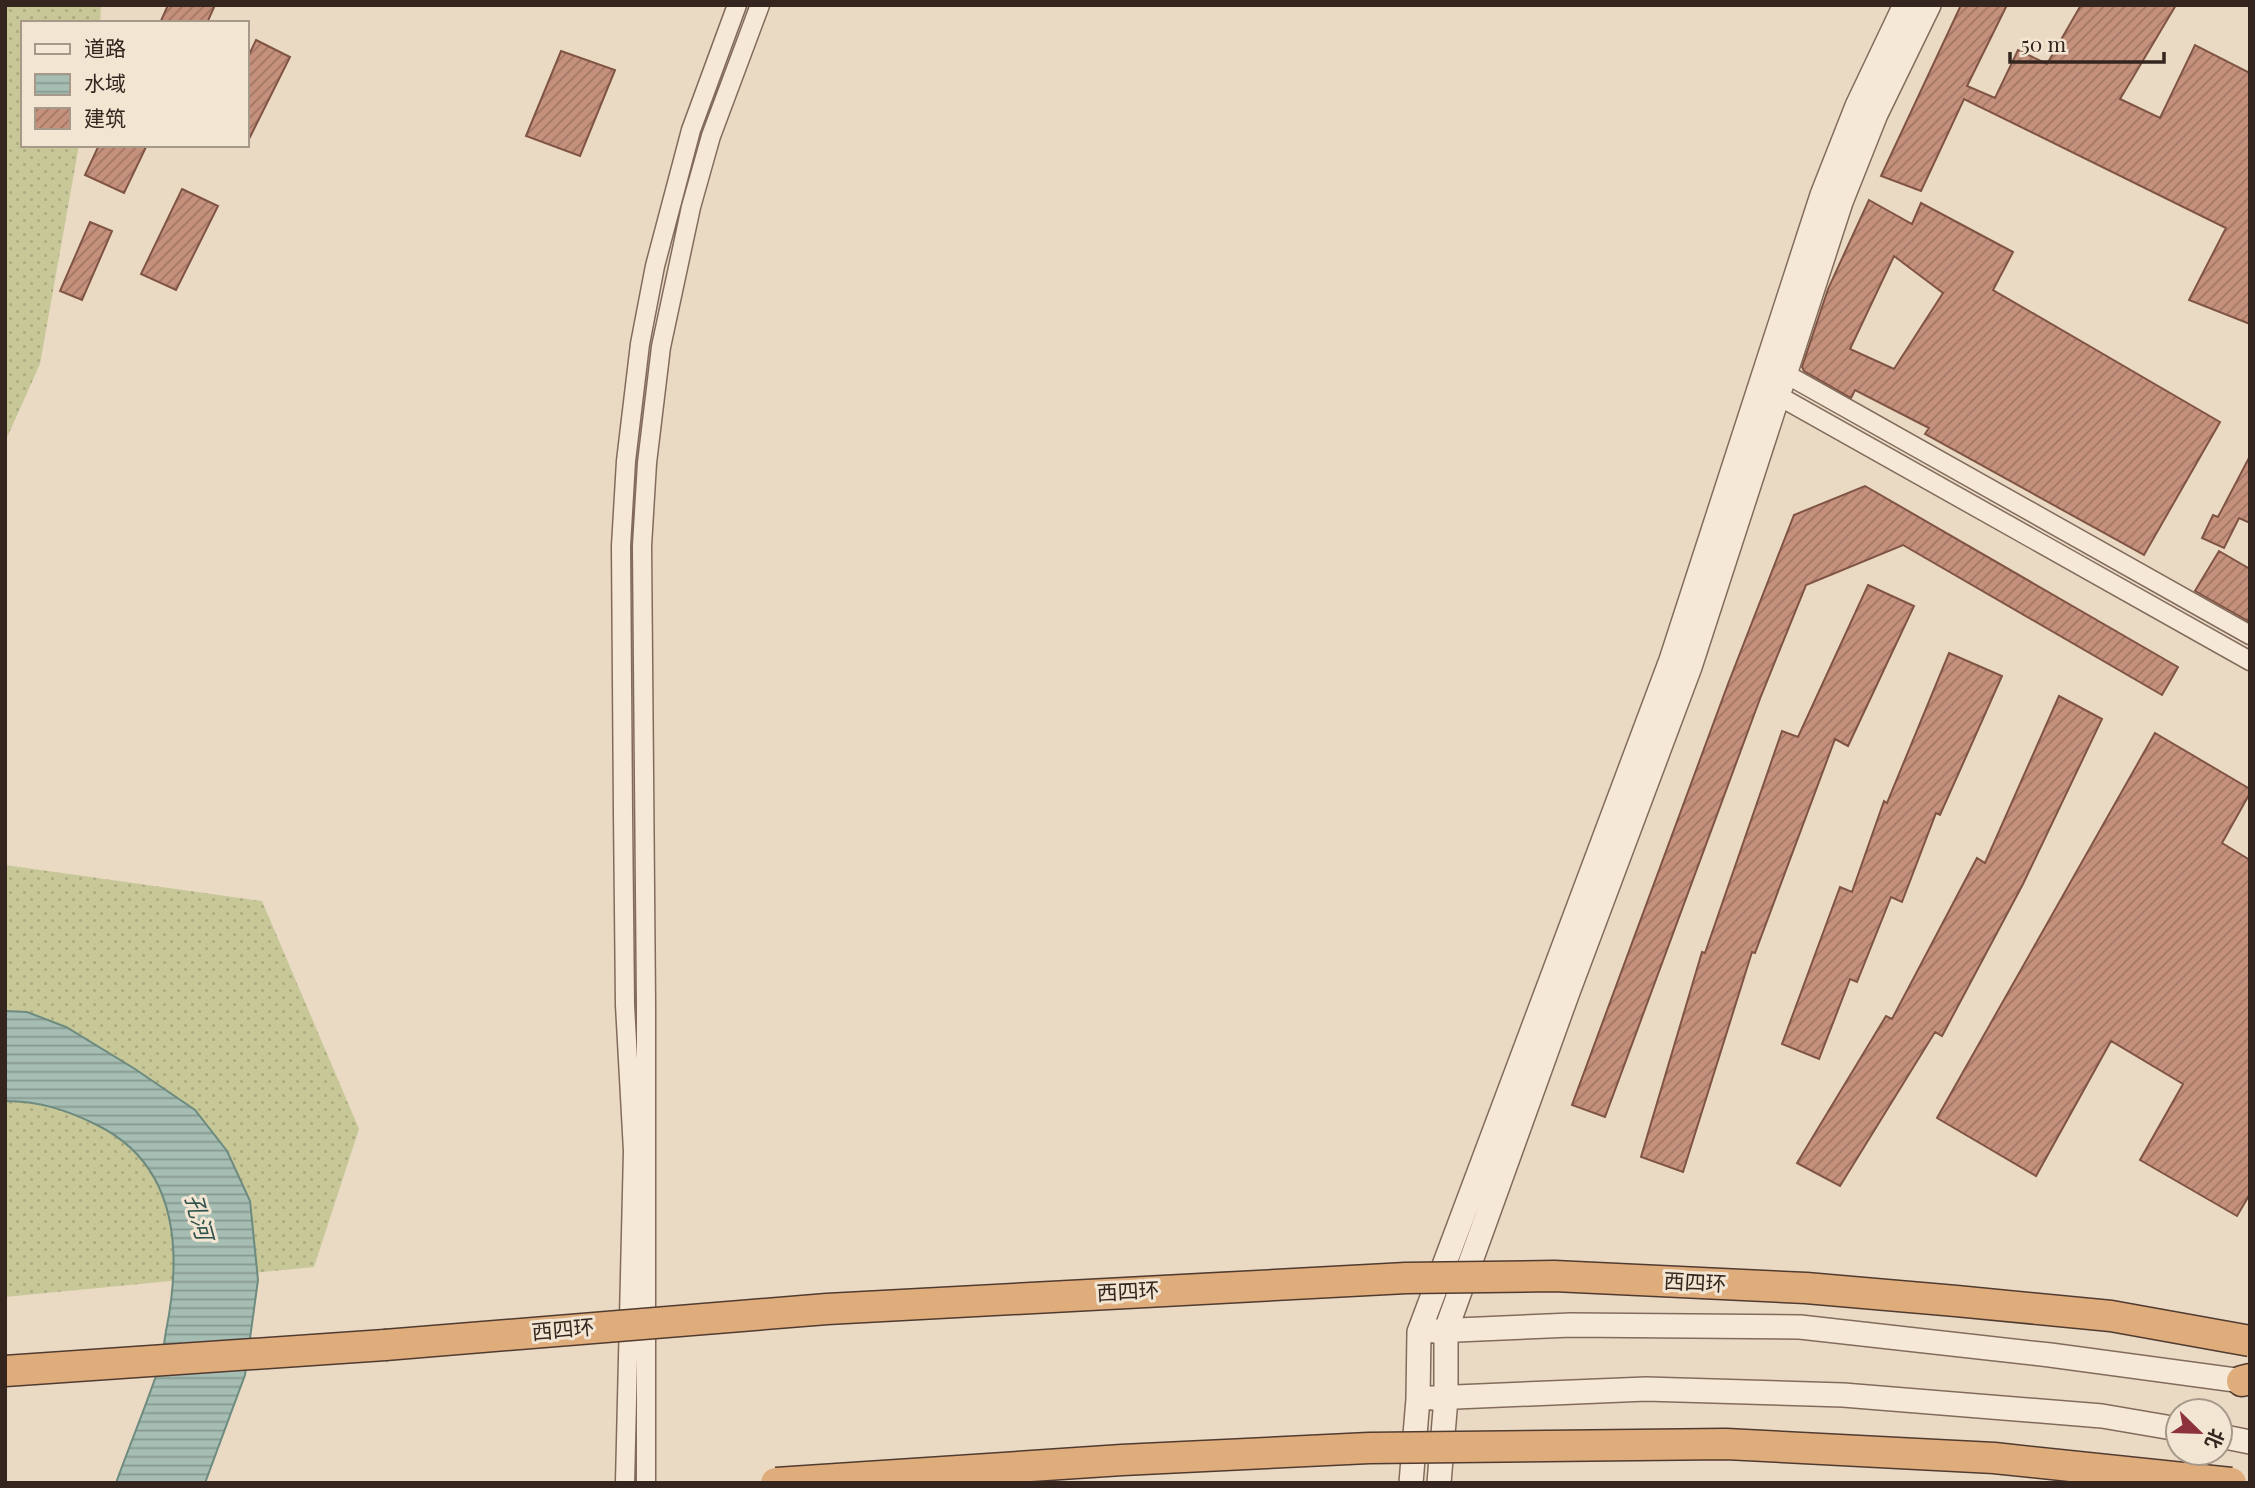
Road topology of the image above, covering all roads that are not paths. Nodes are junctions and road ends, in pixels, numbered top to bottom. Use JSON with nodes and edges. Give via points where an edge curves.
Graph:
{"nodes":[{"id":1,"x":737,"y":5,"type":"edge"},
{"id":2,"x":760,"y":5,"type":"edge"},
{"id":3,"x":1905,"y":5,"type":"edge"},
{"id":4,"x":1929,"y":5,"type":"edge"},
{"id":5,"x":1772,"y":379,"type":"junction"},
{"id":6,"x":2250,"y":635,"type":"edge"},
{"id":7,"x":2250,"y":661,"type":"edge"},
{"id":8,"x":1446,"y":1330,"type":"junction"},
{"id":9,"x":1419,"y":1332,"type":"junction"},
{"id":10,"x":2250,"y":1341,"type":"edge"},
{"id":11,"x":5,"y":1371,"type":"edge"},
{"id":12,"x":2247,"y":1381,"type":"edge"},
{"id":13,"x":1446,"y":1398,"type":"junction"},
{"id":14,"x":1418,"y":1399,"type":"junction"},
{"id":15,"x":2164,"y":1427,"type":"edge"},
{"id":16,"x":625,"y":1483,"type":"edge"},
{"id":17,"x":646,"y":1483,"type":"edge"},
{"id":18,"x":776,"y":1483,"type":"edge"},
{"id":19,"x":1411,"y":1483,"type":"edge"},
{"id":20,"x":1440,"y":1483,"type":"edge"},
{"id":21,"x":2231,"y":1483,"type":"edge"}],
"edges":[{"from":1,"to":16,"type":"street","via":[[691,130],[655,266],[626,461],[621,546],[623,813],[625,1005],[633,1150]]},
{"from":2,"to":17,"type":"street","via":[[711,136],[687,220],[661,347],[647,463],[642,546]]},
{"from":3,"to":5,"type":"street","via":[[1827,182]]},
{"from":4,"to":5,"type":"street","via":[[1876,114]]},
{"from":5,"to":6,"type":"street"},
{"from":5,"to":7,"type":"street"},
{"from":5,"to":8,"type":"street","via":[[1690,667]]},
{"from":5,"to":9,"type":"street"},
{"from":8,"to":9,"type":"street"},
{"from":8,"to":12,"type":"street","via":[[1571,1325],[1800,1327]]},
{"from":8,"to":13,"type":"street"},
{"from":9,"to":14,"type":"street"},
{"from":10,"to":11,"type":"highway","name":"西四环","bridge":true,"via":[[2111,1316],[1806,1288],[1555,1276],[1287,1284],[827,1309]]},
{"from":13,"to":14,"type":"street"},
{"from":13,"to":15,"type":"street","via":[[1646,1389],[1843,1395],[2102,1416]]},
{"from":13,"to":20,"type":"street"},
{"from":14,"to":19,"type":"street"},
{"from":18,"to":21,"type":"highway","bridge":true,"via":[[1369,1448],[1726,1444],[1994,1458]]}]}
